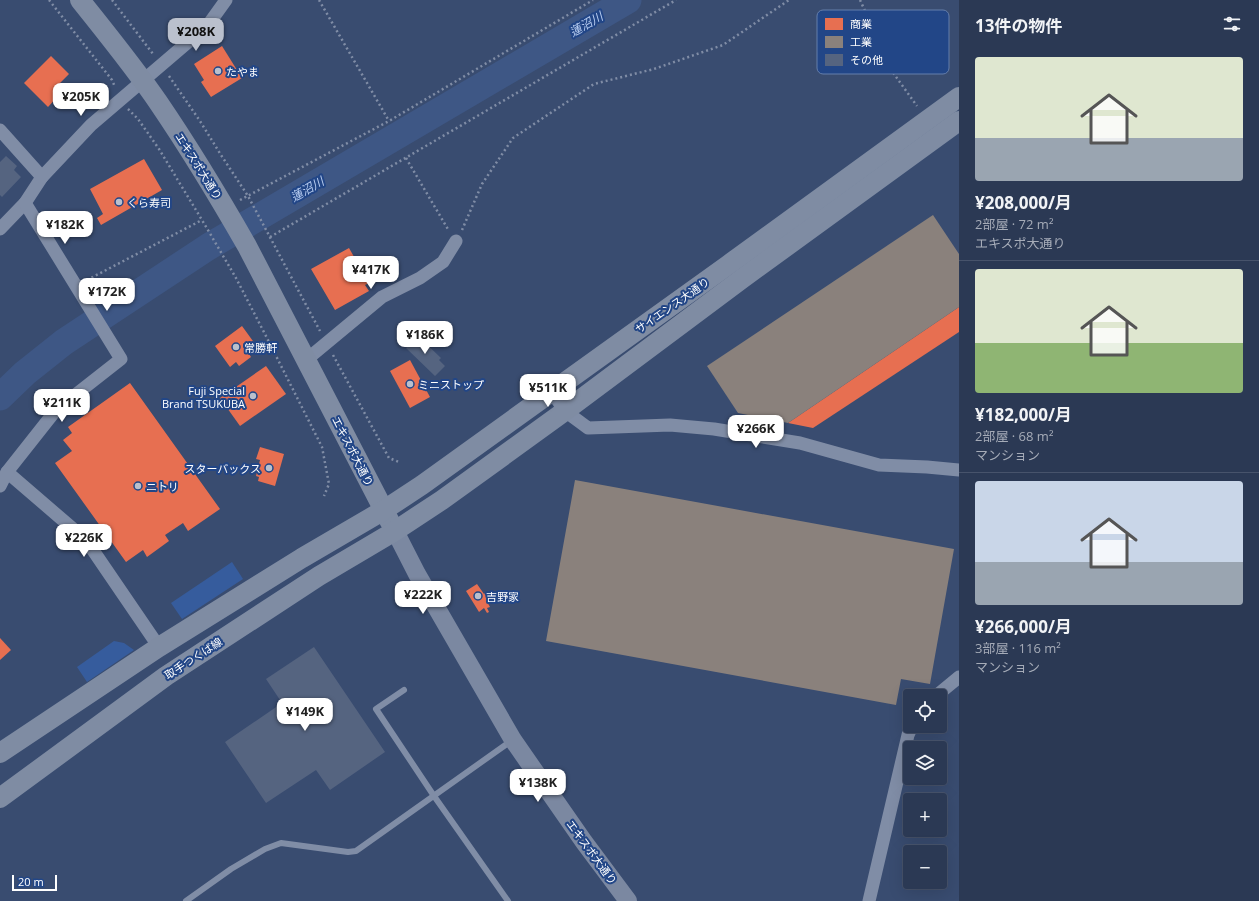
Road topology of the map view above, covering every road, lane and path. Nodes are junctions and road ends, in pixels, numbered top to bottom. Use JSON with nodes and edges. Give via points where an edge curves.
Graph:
{"nodes":[{"id":1,"x":80,"y":0,"type":"edge"},
{"id":2,"x":112,"y":0,"type":"edge"},
{"id":3,"x":226,"y":0,"type":"edge"},
{"id":4,"x":319,"y":0,"type":"edge"},
{"id":5,"x":593,"y":0,"type":"edge"},
{"id":6,"x":676,"y":0,"type":"edge"},
{"id":7,"x":789,"y":0,"type":"edge"},
{"id":8,"x":860,"y":0,"type":"edge"},
{"id":9,"x":865,"y":10,"type":"edge"},
{"id":10,"x":162,"y":65,"type":"junction"},
{"id":11,"x":894,"y":74,"type":"edge"},
{"id":12,"x":143,"y":81,"type":"junction"},
{"id":13,"x":959,"y":97,"type":"edge"},
{"id":14,"x":389,"y":121,"type":"junction"},
{"id":15,"x":928,"y":121,"type":"junction"},
{"id":16,"x":959,"y":121,"type":"edge"},
{"id":17,"x":0,"y":130,"type":"edge"},
{"id":18,"x":406,"y":158,"type":"junction"},
{"id":19,"x":42,"y":177,"type":"junction"},
{"id":20,"x":248,"y":196,"type":"junction"},
{"id":21,"x":24,"y":203,"type":"junction"},
{"id":22,"x":228,"y":212,"type":"junction"},
{"id":23,"x":202,"y":220,"type":"dead end"},
{"id":24,"x":205,"y":225,"type":"dead end"},
{"id":25,"x":0,"y":229,"type":"edge"},
{"id":26,"x":456,"y":242,"type":"junction"},
{"id":27,"x":84,"y":281,"type":"dead end"},
{"id":28,"x":306,"y":360,"type":"junction"},
{"id":29,"x":551,"y":391,"type":"junction"},
{"id":30,"x":564,"y":411,"type":"junction"},
{"id":31,"x":959,"y":470,"type":"edge"},
{"id":32,"x":7,"y":472,"type":"junction"},
{"id":33,"x":0,"y":486,"type":"edge"},
{"id":34,"x":324,"y":496,"type":"dead end"},
{"id":35,"x":384,"y":510,"type":"junction"},
{"id":36,"x":395,"y":531,"type":"junction"},
{"id":37,"x":159,"y":647,"type":"junction"},
{"id":38,"x":959,"y":677,"type":"edge"},
{"id":39,"x":944,"y":689,"type":"edge"},
{"id":40,"x":404,"y":690,"type":"dead end"},
{"id":41,"x":909,"y":733,"type":"edge"},
{"id":42,"x":513,"y":740,"type":"junction"},
{"id":43,"x":0,"y":753,"type":"edge"},
{"id":44,"x":434,"y":796,"type":"junction"},
{"id":45,"x":0,"y":798,"type":"edge"},
{"id":46,"x":186,"y":901,"type":"edge"},
{"id":47,"x":508,"y":901,"type":"edge"},
{"id":48,"x":628,"y":901,"type":"edge"},
{"id":49,"x":870,"y":901,"type":"edge"}],
"edges":[{"from":1,"to":12,"type":"main road","name":"エキスポ大通り"},
{"from":2,"to":10,"type":"path"},
{"from":3,"to":10,"type":"street","via":[[208,25]]},
{"from":4,"to":14,"type":"path"},
{"from":5,"to":14,"type":"path"},
{"from":6,"to":18,"type":"path"},
{"from":7,"to":26,"type":"path","via":[[723,45],[654,69],[594,84],[513,138],[482,184]]},
{"from":8,"to":9,"type":"path"},
{"from":10,"to":12,"type":"street"},
{"from":10,"to":20,"type":"path"},
{"from":11,"to":15,"type":"path"},
{"from":12,"to":19,"type":"street","via":[[91,125]]},
{"from":12,"to":22,"type":"main road","name":"エキスポ大通り","via":[[188,146]]},
{"from":13,"to":15,"type":"main road","name":"サイエンス大通り"},
{"from":14,"to":20,"type":"path"},
{"from":15,"to":29,"type":"main road","name":"サイエンス大通り"},
{"from":16,"to":30,"type":"main road","name":"サイエンス大通り"},
{"from":17,"to":19,"type":"street"},
{"from":18,"to":20,"type":"path","via":[[270,237]]},
{"from":18,"to":26,"type":"path"},
{"from":19,"to":21,"type":"street"},
{"from":20,"to":22,"type":"path"},
{"from":21,"to":25,"type":"street"},
{"from":21,"to":32,"type":"street","via":[[121,359],[56,410]]},
{"from":22,"to":28,"type":"main road","name":"エキスポ大通り"},
{"from":23,"to":27,"type":"path"},
{"from":24,"to":34,"type":"path","via":[[258,320],[322,447],[329,484]]},
{"from":26,"to":28,"type":"street","via":[[443,262],[420,278],[382,297]]},
{"from":28,"to":35,"type":"main road","name":"エキスポ大通り"},
{"from":29,"to":30,"type":"street"},
{"from":29,"to":35,"type":"main road","name":"サイエンス大通り"},
{"from":30,"to":31,"type":"street","via":[[588,428],[670,425],[714,429],[800,443],[879,465]]},
{"from":30,"to":36,"type":"main road","name":"サイエンス大通り"},
{"from":32,"to":33,"type":"street"},
{"from":32,"to":37,"type":"street","via":[[86,540]]},
{"from":35,"to":36,"type":"main road","name":"エキスポ大通り"},
{"from":35,"to":37,"type":"main road"},
{"from":36,"to":42,"type":"main road","name":"エキスポ大通り"},
{"from":36,"to":45,"type":"main road","name":"取手つくば線","via":[[319,576],[166,676]]},
{"from":37,"to":43,"type":"main road"},
{"from":38,"to":39,"type":"street"},
{"from":40,"to":44,"type":"lane","via":[[376,709]]},
{"from":41,"to":49,"type":"street"},
{"from":42,"to":44,"type":"lane"},
{"from":42,"to":48,"type":"main road","name":"エキスポ大通り"},
{"from":44,"to":46,"type":"lane","via":[[356,851],[281,843],[265,849],[231,869]]},
{"from":44,"to":47,"type":"lane"}]}
